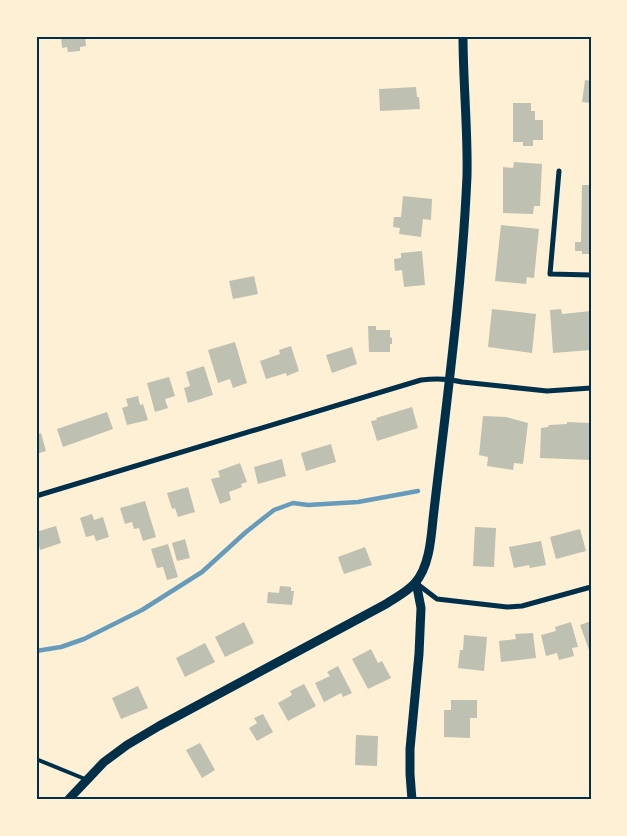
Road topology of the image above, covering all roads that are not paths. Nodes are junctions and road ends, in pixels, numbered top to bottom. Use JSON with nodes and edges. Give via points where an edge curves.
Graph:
{"nodes":[{"id":1,"x":463,"y":36,"type":"edge"},
{"id":2,"x":559,"y":171,"type":"dead end"},
{"id":3,"x":591,"y":275,"type":"edge"},
{"id":4,"x":449,"y":378,"type":"junction"},
{"id":5,"x":591,"y":388,"type":"edge"},
{"id":6,"x":36,"y":496,"type":"edge"},
{"id":7,"x":416,"y":582,"type":"junction"},
{"id":8,"x":591,"y":587,"type":"edge"},
{"id":9,"x":36,"y":759,"type":"edge"},
{"id":10,"x":86,"y":779,"type":"junction"},
{"id":11,"x":68,"y":800,"type":"edge"},
{"id":12,"x":412,"y":800,"type":"edge"}],
"edges":[{"from":1,"to":4,"type":"street","via":[[466,177]]},
{"from":2,"to":3,"type":"street","via":[[550,274]]},
{"from":4,"to":5,"type":"street","via":[[546,391]]},
{"from":4,"to":6,"type":"street","via":[[420,380]]},
{"from":4,"to":7,"type":"street","via":[[429,550]]},
{"from":7,"to":8,"type":"street","via":[[437,599],[508,608]]},
{"from":7,"to":10,"type":"street","via":[[370,613],[135,740]]},
{"from":7,"to":12,"type":"street","via":[[421,608],[410,749]]},
{"from":9,"to":10,"type":"lane"},
{"from":10,"to":11,"type":"street"}]}
